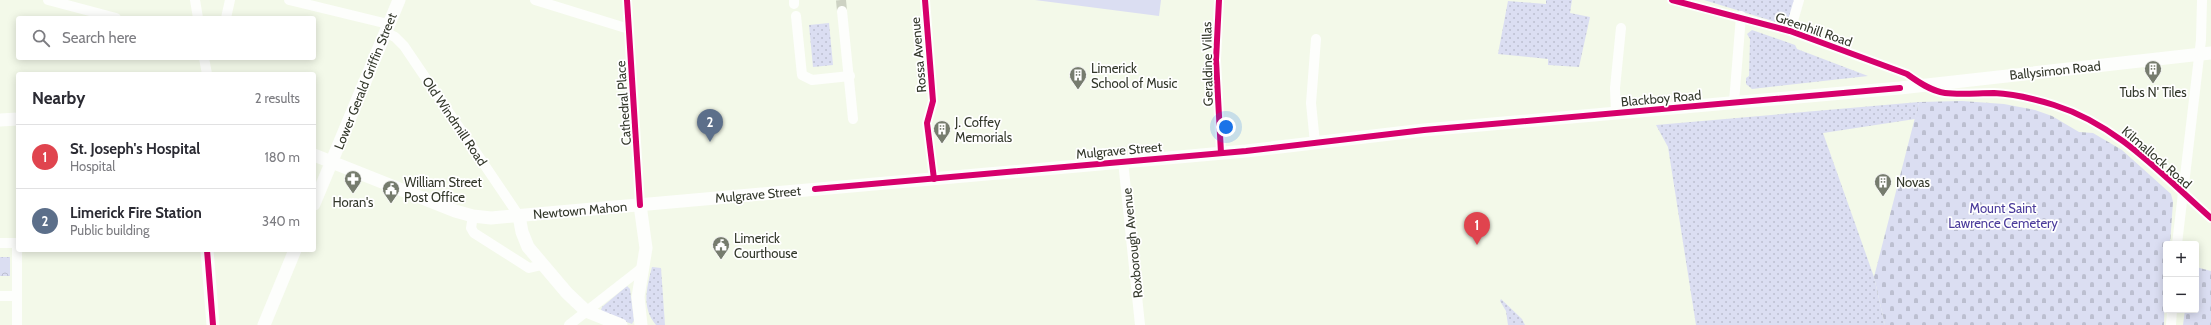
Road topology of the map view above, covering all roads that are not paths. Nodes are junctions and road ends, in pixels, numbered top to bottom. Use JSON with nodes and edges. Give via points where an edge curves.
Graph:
{"nodes":[{"id":1,"x":48,"y":0,"type":"edge"},
{"id":2,"x":195,"y":0,"type":"edge"},
{"id":3,"x":230,"y":0,"type":"edge"},
{"id":4,"x":288,"y":0,"type":"edge"},
{"id":5,"x":398,"y":0,"type":"edge"},
{"id":6,"x":536,"y":0,"type":"edge"},
{"id":7,"x":627,"y":0,"type":"edge"},
{"id":8,"x":925,"y":0,"type":"edge"},
{"id":9,"x":1219,"y":0,"type":"edge"},
{"id":10,"x":1677,"y":0,"type":"edge"},
{"id":11,"x":1799,"y":0,"type":"edge"},
{"id":12,"x":2202,"y":0,"type":"edge"},
{"id":13,"x":842,"y":11,"type":"tunnel mouth"},
{"id":14,"x":109,"y":16,"type":"edge"},
{"id":15,"x":198,"y":16,"type":"edge"},
{"id":16,"x":226,"y":16,"type":"edge"},
{"id":17,"x":796,"y":16,"type":"dead end"},
{"id":18,"x":1741,"y":16,"type":"junction"},
{"id":19,"x":386,"y":28,"type":"junction"},
{"id":20,"x":1621,"y":28,"type":"dead end"},
{"id":21,"x":629,"y":29,"type":"junction"},
{"id":22,"x":1790,"y":31,"type":"junction"},
{"id":23,"x":1316,"y":39,"type":"dead end"},
{"id":24,"x":2205,"y":54,"type":"edge"},
{"id":25,"x":204,"y":60,"type":"edge"},
{"id":26,"x":206,"y":72,"type":"edge"},
{"id":27,"x":850,"y":76,"type":"junction"},
{"id":28,"x":1922,"y":85,"type":"junction"},
{"id":29,"x":1900,"y":88,"type":"joint"},
{"id":30,"x":1734,"y":102,"type":"junction"},
{"id":31,"x":1616,"y":113,"type":"junction"},
{"id":32,"x":16,"y":119,"type":"edge"},
{"id":33,"x":853,"y":119,"type":"dead end"},
{"id":34,"x":0,"y":120,"type":"edge"},
{"id":35,"x":1424,"y":130,"type":"joint"},
{"id":36,"x":1315,"y":143,"type":"junction"},
{"id":37,"x":1221,"y":153,"type":"junction"},
{"id":38,"x":316,"y":156,"type":"edge"},
{"id":39,"x":1123,"y":161,"type":"junction"},
{"id":40,"x":332,"y":162,"type":"junction"},
{"id":41,"x":934,"y":178,"type":"junction"},
{"id":42,"x":2182,"y":193,"type":"junction"},
{"id":43,"x":316,"y":199,"type":"edge"},
{"id":44,"x":640,"y":205,"type":"junction"},
{"id":45,"x":473,"y":216,"type":"junction"},
{"id":46,"x":519,"y":216,"type":"junction"},
{"id":47,"x":2211,"y":218,"type":"edge"},
{"id":48,"x":2177,"y":241,"type":"edge"},
{"id":49,"x":0,"y":243,"type":"edge"},
{"id":50,"x":16,"y":243,"type":"edge"},
{"id":51,"x":18,"y":252,"type":"edge"},
{"id":52,"x":207,"y":252,"type":"edge"},
{"id":53,"x":294,"y":252,"type":"edge"},
{"id":54,"x":542,"y":265,"type":"junction"},
{"id":55,"x":642,"y":268,"type":"junction"},
{"id":56,"x":0,"y":296,"type":"edge"},
{"id":57,"x":16,"y":296,"type":"junction"},
{"id":58,"x":586,"y":311,"type":"junction"},
{"id":59,"x":2172,"y":313,"type":"edge"},
{"id":60,"x":17,"y":325,"type":"edge"},
{"id":61,"x":213,"y":325,"type":"edge"},
{"id":62,"x":264,"y":325,"type":"edge"},
{"id":63,"x":569,"y":325,"type":"edge"},
{"id":64,"x":621,"y":325,"type":"edge"},
{"id":65,"x":641,"y":325,"type":"edge"},
{"id":66,"x":1140,"y":325,"type":"edge"},
{"id":67,"x":2171,"y":325,"type":"edge"}],
"edges":[{"from":1,"to":14,"type":"street"},
{"from":2,"to":15,"type":"street"},
{"from":3,"to":16,"type":"street"},
{"from":4,"to":19,"type":"street"},
{"from":5,"to":19,"type":"main road","name":"Lower Gerald Griffin Street"},
{"from":6,"to":21,"type":"street"},
{"from":7,"to":21,"type":"street","name":"Cathedral Place"},
{"from":8,"to":41,"type":"street","name":"Rossa Avenue","via":[[933,101],[927,123]]},
{"from":9,"to":37,"type":"street","name":"Geraldine Villas","via":[[1216,60]]},
{"from":10,"to":18,"type":"street","name":"Greenhill Road"},
{"from":11,"to":22,"type":"street"},
{"from":12,"to":24,"type":"street","via":[[2201,40]]},
{"from":13,"to":27,"type":"street"},
{"from":17,"to":27,"type":"street","via":[[802,75],[812,80]]},
{"from":18,"to":22,"type":"street","name":"Greenhill Road"},
{"from":18,"to":30,"type":"street"},
{"from":19,"to":40,"type":"main road","name":"Lower Gerald Griffin Street"},
{"from":19,"to":46,"type":"street","name":"Old Windmill Road","via":[[404,46]]},
{"from":20,"to":31,"type":"street","via":[[1615,88]]},
{"from":21,"to":44,"type":"street","name":"Cathedral Place"},
{"from":22,"to":28,"type":"street","name":"Greenhill Road","via":[[1907,74]]},
{"from":23,"to":36,"type":"street","via":[[1310,103]]},
{"from":24,"to":28,"type":"main road","name":"Ballysimon Road"},
{"from":24,"to":42,"type":"street"},
{"from":25,"to":26,"type":"street"},
{"from":27,"to":33,"type":"street"},
{"from":28,"to":29,"type":"main road","name":"Ballysimon Road"},
{"from":28,"to":42,"type":"street","name":"Kilmallock Road","via":[[1944,93],[1995,94],[2046,103],[2081,114],[2139,152]]},
{"from":29,"to":30,"type":"main road","name":"Blackboy Road"},
{"from":30,"to":31,"type":"main road","name":"Blackboy Road"},
{"from":31,"to":35,"type":"main road","name":"Blackboy Road"},
{"from":32,"to":34,"type":"main road"},
{"from":35,"to":36,"type":"main road","name":"Mulgrave Street"},
{"from":36,"to":37,"type":"main road","name":"Mulgrave Street"},
{"from":37,"to":39,"type":"main road","name":"Mulgrave Street"},
{"from":38,"to":40,"type":"main road","name":"Newtown Mahon"},
{"from":39,"to":41,"type":"main road","name":"Mulgrave Street"},
{"from":39,"to":66,"type":"street","name":"Roxborough Avenue"},
{"from":40,"to":43,"type":"main road","name":"Lower Gerald Griffin Street"},
{"from":40,"to":45,"type":"main road","name":"Newtown Mahon"},
{"from":41,"to":44,"type":"main road","name":"Mulgrave Street"},
{"from":42,"to":47,"type":"street","name":"Kilmallock Road"},
{"from":42,"to":48,"type":"street"},
{"from":44,"to":46,"type":"main road","name":"Newtown Mahon"},
{"from":44,"to":55,"type":"main road","via":[[646,248]]},
{"from":45,"to":46,"type":"main road","name":"Newtown Mahon"},
{"from":45,"to":54,"type":"street","via":[[471,228],[474,233],[529,268]]},
{"from":46,"to":54,"type":"main road","via":[[528,247]]},
{"from":49,"to":50,"type":"street"},
{"from":51,"to":57,"type":"street"},
{"from":52,"to":61,"type":"main road"},
{"from":53,"to":62,"type":"main road"},
{"from":54,"to":58,"type":"main road"},
{"from":55,"to":58,"type":"street"},
{"from":55,"to":65,"type":"main road","via":[[638,298]]},
{"from":56,"to":57,"type":"street"},
{"from":57,"to":60,"type":"street"},
{"from":58,"to":63,"type":"street"},
{"from":58,"to":64,"type":"main road"},
{"from":59,"to":67,"type":"street"}]}
